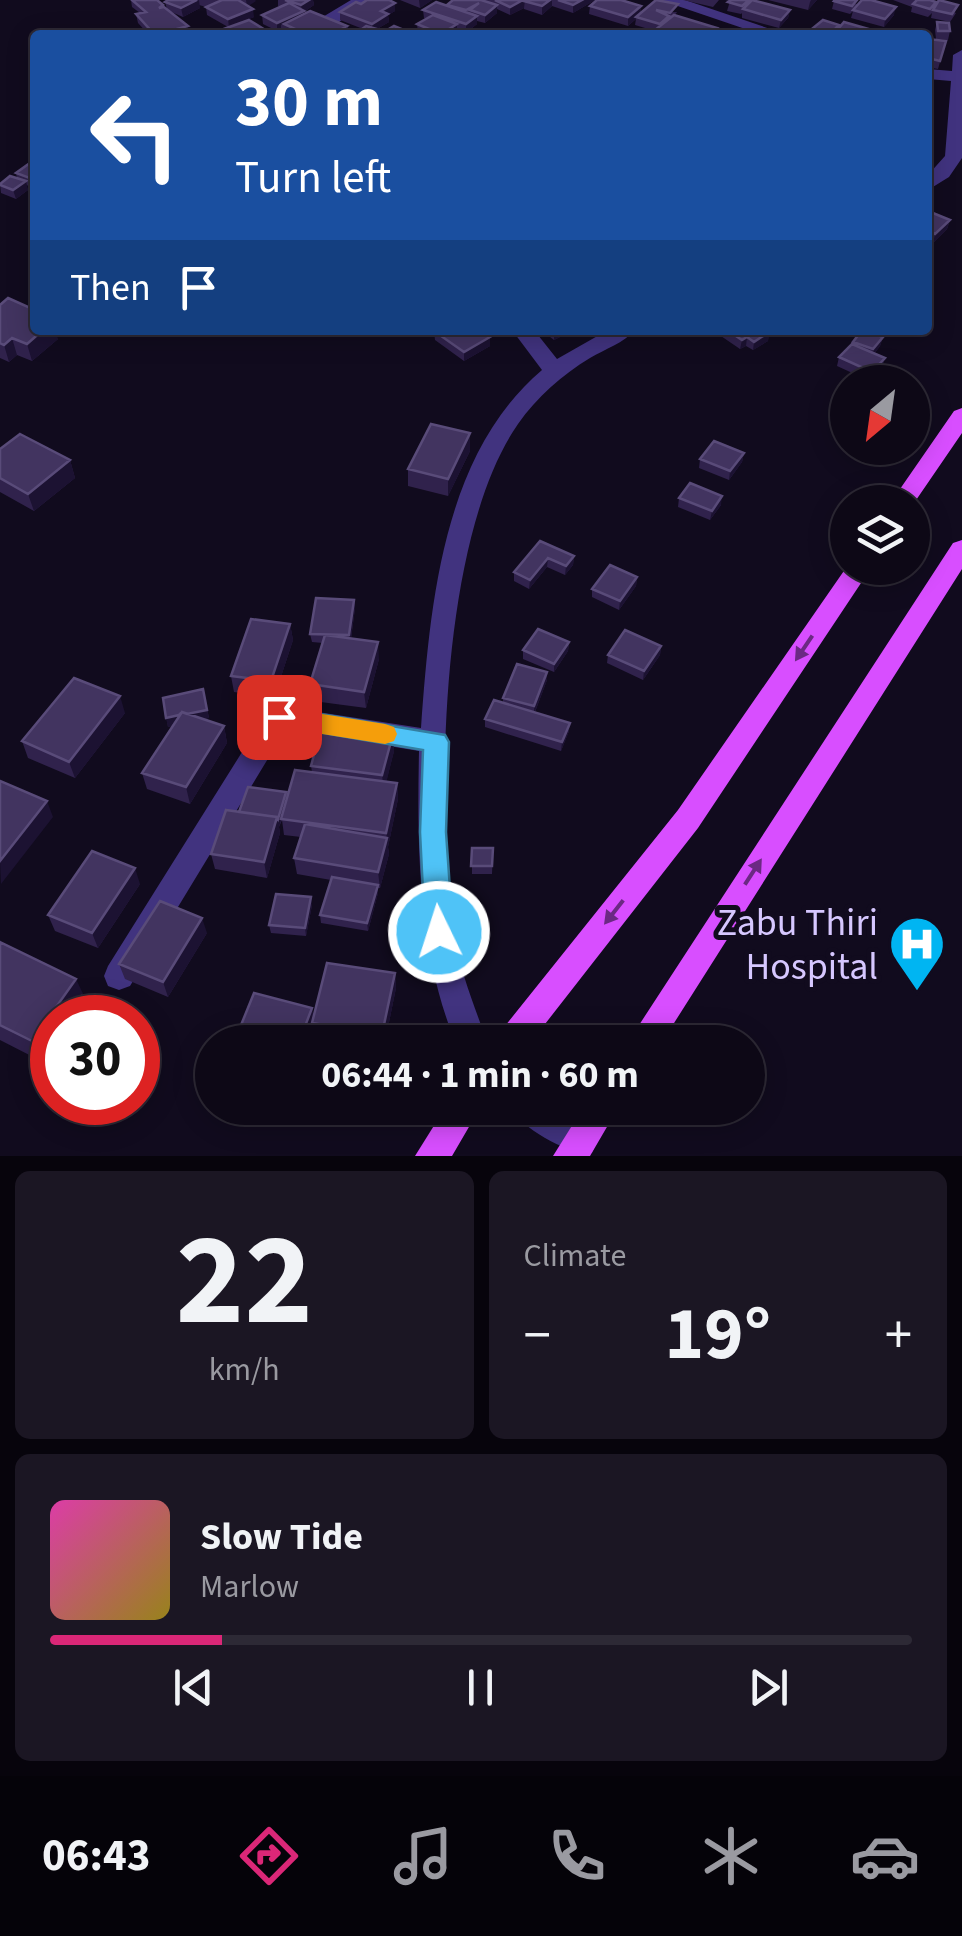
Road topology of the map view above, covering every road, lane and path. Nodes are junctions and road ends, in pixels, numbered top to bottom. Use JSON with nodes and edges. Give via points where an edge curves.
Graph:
{"nodes":[{"id":1,"x":362,"y":0,"type":"edge"},
{"id":2,"x":668,"y":0,"type":"edge"},
{"id":3,"x":342,"y":30,"type":"edge"},
{"id":4,"x":764,"y":30,"type":"edge"},
{"id":5,"x":962,"y":54,"type":"edge"},
{"id":6,"x":932,"y":74,"type":"edge"},
{"id":7,"x":961,"y":77,"type":"edge"},
{"id":8,"x":932,"y":181,"type":"edge"},
{"id":9,"x":527,"y":335,"type":"edge"},
{"id":10,"x":615,"y":335,"type":"edge"},
{"id":11,"x":553,"y":369,"type":"junction"},
{"id":12,"x":962,"y":416,"type":"edge"},
{"id":13,"x":915,"y":485,"type":"edge"},
{"id":14,"x":962,"y":549,"type":"edge"},
{"id":15,"x":847,"y":585,"type":"edge"},
{"id":16,"x":436,"y":742,"type":"junction"},
{"id":17,"x":119,"y":976,"type":"edge"},
{"id":18,"x":465,"y":1025,"type":"edge"},
{"id":19,"x":525,"y":1025,"type":"edge"},
{"id":20,"x":655,"y":1025,"type":"edge"},
{"id":21,"x":453,"y":1125,"type":"edge"},
{"id":22,"x":547,"y":1125,"type":"edge"},
{"id":23,"x":591,"y":1125,"type":"edge"},
{"id":24,"x":575,"y":1149,"type":"edge"},
{"id":25,"x":432,"y":1156,"type":"edge"}],
"edges":[{"from":1,"to":3,"type":"street","via":[[327,22]]},
{"from":2,"to":4,"type":"street"},
{"from":5,"to":7,"type":"street"},
{"from":6,"to":7,"type":"street"},
{"from":7,"to":8,"type":"street","via":[[954,156]]},
{"from":9,"to":11,"type":"street"},
{"from":10,"to":11,"type":"street"},
{"from":11,"to":16,"type":"street","via":[[486,457],[454,553]]},
{"from":12,"to":13,"type":"main road"},
{"from":20,"to":14,"type":"main road","one_way":true},
{"from":15,"to":19,"type":"main road","one_way":true,"via":[[688,819]]},
{"from":16,"to":17,"type":"street","via":[[279,717]]},
{"from":16,"to":18,"type":"street","via":[[439,932]]},
{"from":21,"to":25,"type":"main road"},
{"from":22,"to":24,"type":"street"},
{"from":23,"to":24,"type":"main road"}]}
